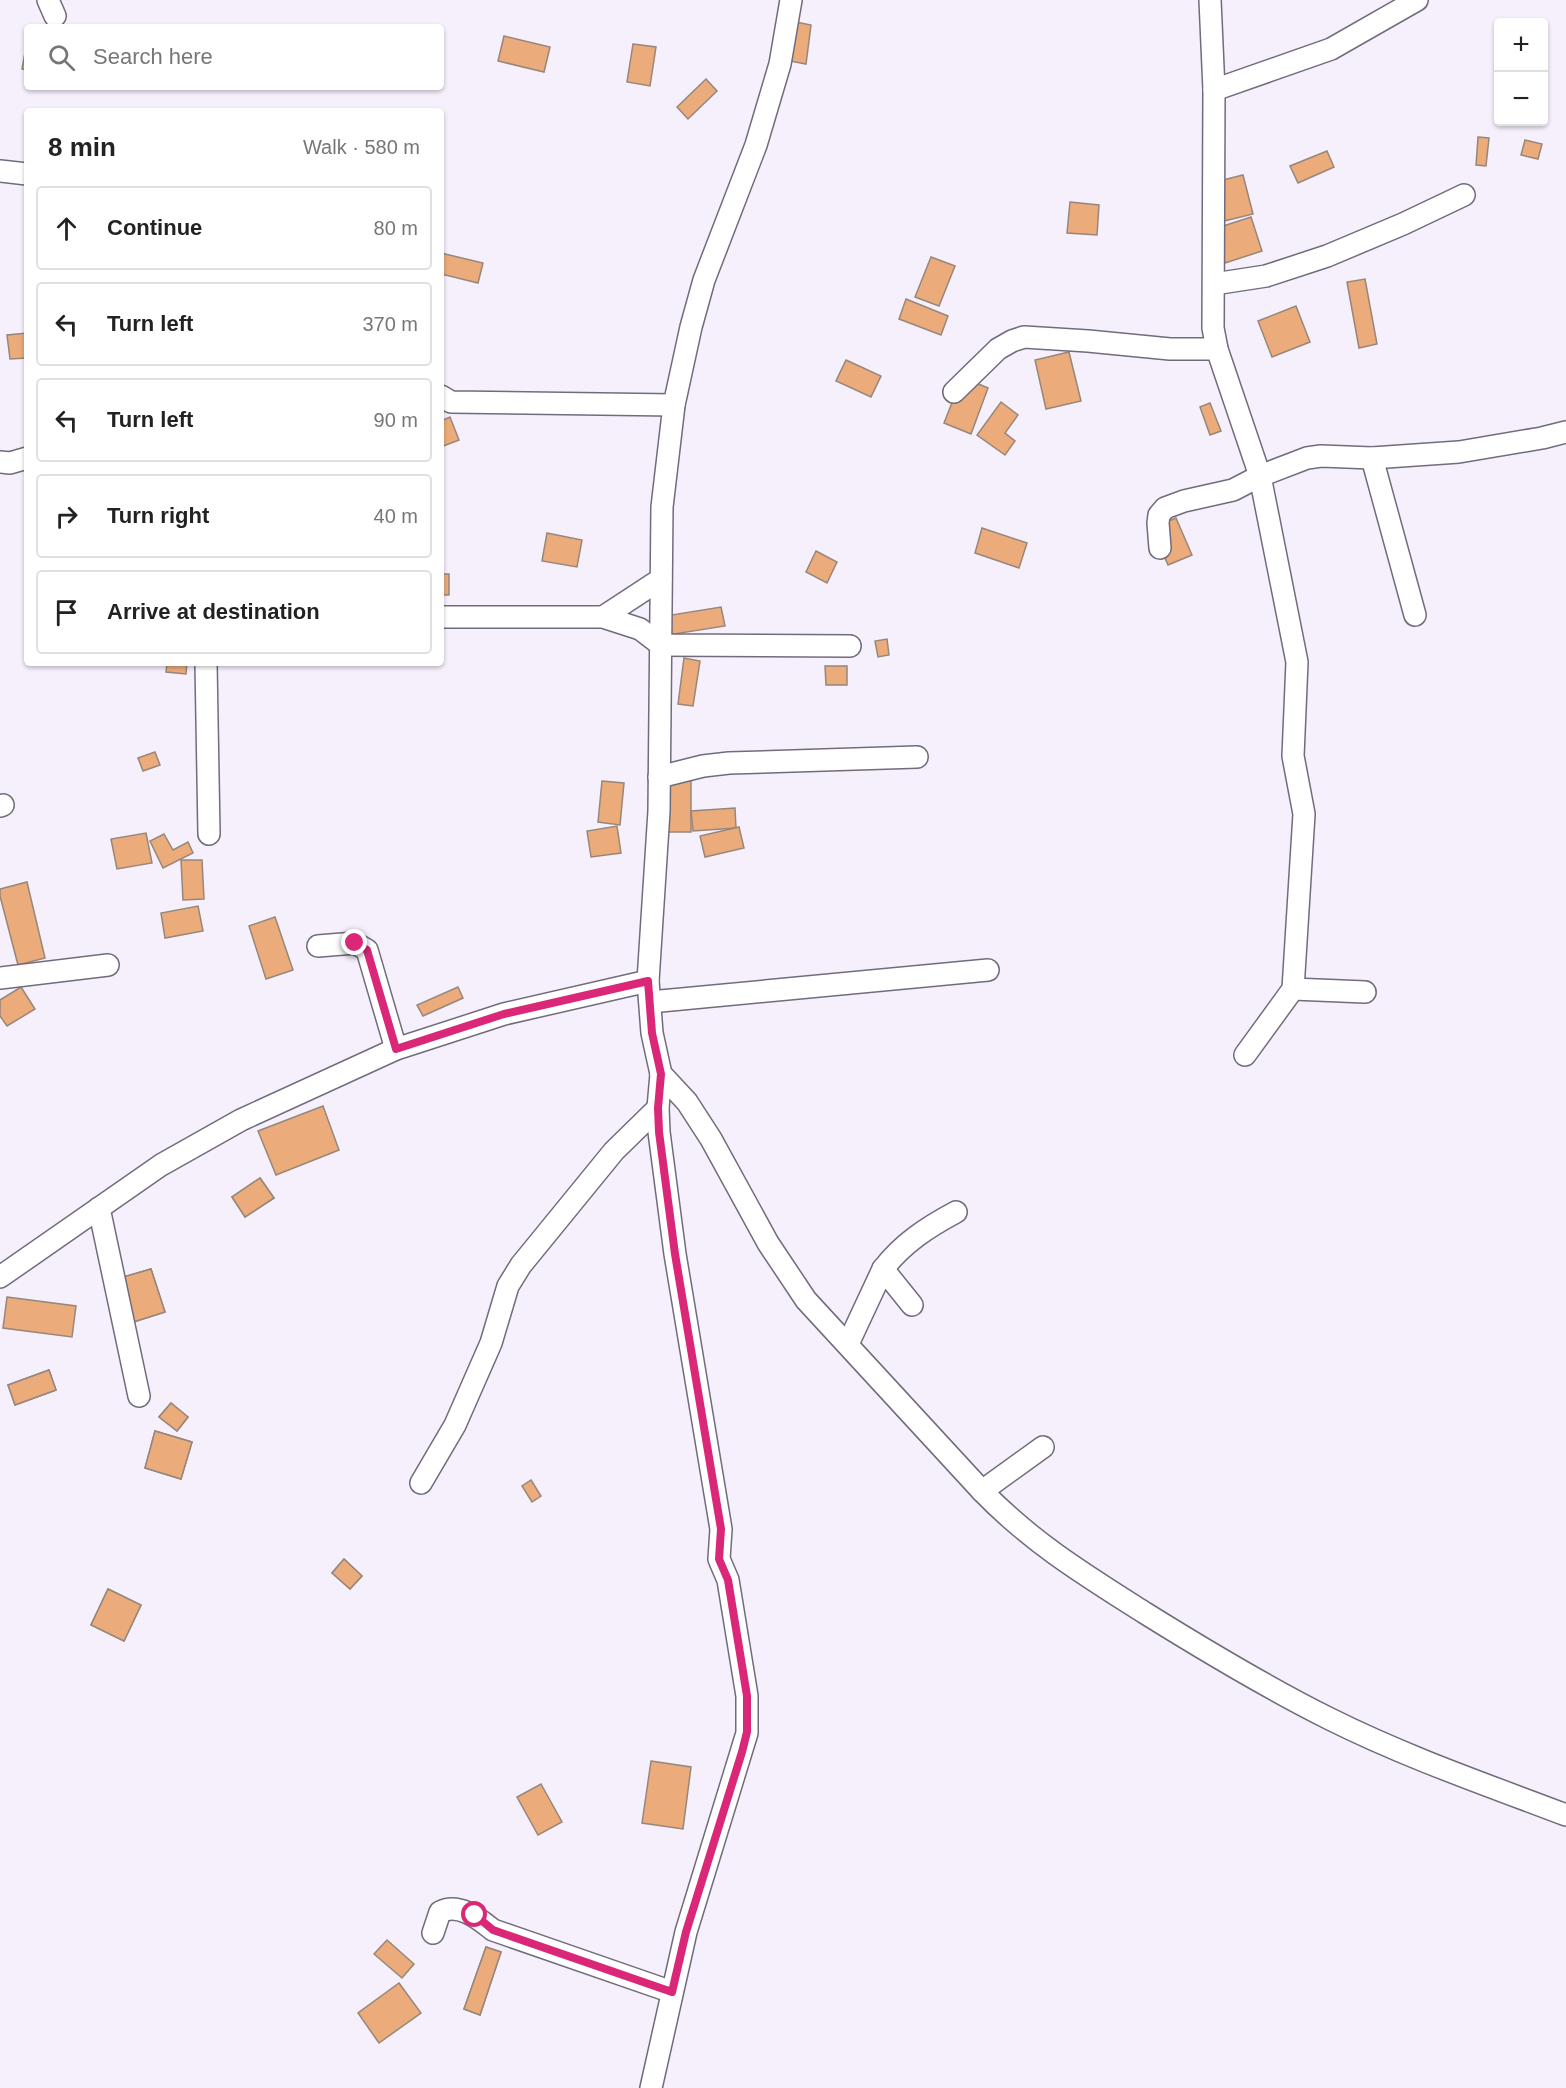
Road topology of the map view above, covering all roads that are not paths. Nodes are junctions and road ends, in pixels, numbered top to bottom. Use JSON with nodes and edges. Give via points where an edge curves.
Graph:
{"nodes":[{"id":1,"x":791,"y":0,"type":"edge"},
{"id":2,"x":1210,"y":0,"type":"edge"},
{"id":3,"x":1417,"y":0,"type":"edge"},
{"id":4,"x":1214,"y":90,"type":"junction"},
{"id":5,"x":0,"y":171,"type":"edge"},
{"id":6,"x":24,"y":174,"type":"edge"},
{"id":7,"x":1464,"y":195,"type":"dead end"},
{"id":8,"x":1214,"y":284,"type":"junction"},
{"id":9,"x":1217,"y":349,"type":"junction"},
{"id":10,"x":954,"y":392,"type":"dead end"},
{"id":11,"x":444,"y":398,"type":"edge"},
{"id":12,"x":674,"y":405,"type":"junction"},
{"id":13,"x":1566,"y":432,"type":"edge"},
{"id":14,"x":1372,"y":458,"type":"junction"},
{"id":15,"x":24,"y":459,"type":"edge"},
{"id":16,"x":0,"y":462,"type":"edge"},
{"id":17,"x":1260,"y":476,"type":"junction"},
{"id":18,"x":1160,"y":548,"type":"dead end"},
{"id":19,"x":662,"y":579,"type":"junction"},
{"id":20,"x":1415,"y":615,"type":"dead end"},
{"id":21,"x":603,"y":616,"type":"junction"},
{"id":22,"x":444,"y":617,"type":"edge"},
{"id":23,"x":661,"y":645,"type":"junction"},
{"id":24,"x":850,"y":646,"type":"dead end"},
{"id":25,"x":206,"y":666,"type":"edge"},
{"id":26,"x":917,"y":756,"type":"dead end"},
{"id":27,"x":659,"y":777,"type":"junction"},
{"id":28,"x":209,"y":834,"type":"dead end"},
{"id":29,"x":318,"y":946,"type":"dead end"},
{"id":30,"x":108,"y":965,"type":"dead end"},
{"id":31,"x":988,"y":970,"type":"dead end"},
{"id":32,"x":0,"y":978,"type":"edge"},
{"id":33,"x":648,"y":981,"type":"junction"},
{"id":34,"x":1293,"y":989,"type":"junction"},
{"id":35,"x":1365,"y":992,"type":"dead end"},
{"id":36,"x":650,"y":1002,"type":"junction"},
{"id":37,"x":396,"y":1049,"type":"junction"},
{"id":38,"x":1245,"y":1055,"type":"dead end"},
{"id":39,"x":661,"y":1074,"type":"junction"},
{"id":40,"x":658,"y":1108,"type":"junction"},
{"id":41,"x":99,"y":1208,"type":"junction"},
{"id":42,"x":956,"y":1212,"type":"dead end"},
{"id":43,"x":884,"y":1269,"type":"junction"},
{"id":44,"x":0,"y":1277,"type":"edge"},
{"id":45,"x":912,"y":1305,"type":"dead end"},
{"id":46,"x":848,"y":1344,"type":"junction"},
{"id":47,"x":139,"y":1396,"type":"dead end"},
{"id":48,"x":1043,"y":1447,"type":"dead end"},
{"id":49,"x":421,"y":1483,"type":"dead end"},
{"id":50,"x":982,"y":1491,"type":"junction"},
{"id":51,"x":1566,"y":1815,"type":"edge"},
{"id":52,"x":433,"y":1933,"type":"dead end"},
{"id":53,"x":672,"y":1992,"type":"junction"},
{"id":54,"x":651,"y":2088,"type":"edge"}],
"edges":[{"from":1,"to":12,"type":"street","via":[[780,64],[756,145],[704,280]]},
{"from":2,"to":4,"type":"street"},
{"from":3,"to":4,"type":"street","via":[[1331,49]]},
{"from":4,"to":8,"type":"street"},
{"from":5,"to":6,"type":"street"},
{"from":7,"to":8,"type":"street","via":[[1327,256],[1266,276]]},
{"from":8,"to":9,"type":"street","via":[[1213,328]]},
{"from":9,"to":10,"type":"street","via":[[1024,337],[998,349]]},
{"from":9,"to":17,"type":"street"},
{"from":11,"to":12,"type":"street","via":[[451,402]]},
{"from":12,"to":19,"type":"street","via":[[662,507]]},
{"from":13,"to":14,"type":"street","via":[[1459,452]]},
{"from":14,"to":17,"type":"street","via":[[1307,458]]},
{"from":14,"to":20,"type":"street"},
{"from":15,"to":16,"type":"street"},
{"from":17,"to":18,"type":"street","via":[[1233,490],[1165,508],[1158,523]]},
{"from":17,"to":34,"type":"street","via":[[1297,662],[1293,756],[1304,814]]},
{"from":19,"to":21,"type":"street"},
{"from":19,"to":23,"type":"street"},
{"from":21,"to":22,"type":"street"},
{"from":21,"to":23,"type":"street","via":[[640,630]]},
{"from":23,"to":24,"type":"street"},
{"from":23,"to":27,"type":"street"},
{"from":25,"to":28,"type":"street"},
{"from":26,"to":27,"type":"street","via":[[729,763]]},
{"from":27,"to":33,"type":"street"},
{"from":29,"to":37,"type":"street","via":[[355,943],[367,950]]},
{"from":30,"to":32,"type":"street"},
{"from":31,"to":36,"type":"street"},
{"from":33,"to":36,"type":"street"},
{"from":33,"to":37,"type":"street","via":[[504,1014]]},
{"from":34,"to":35,"type":"street"},
{"from":34,"to":38,"type":"street"},
{"from":36,"to":39,"type":"street"},
{"from":37,"to":41,"type":"street","via":[[241,1120],[161,1166]]},
{"from":39,"to":40,"type":"street"},
{"from":39,"to":46,"type":"street","via":[[687,1102],[711,1139],[768,1243],[806,1300]]},
{"from":40,"to":49,"type":"street","via":[[614,1151],[508,1286],[490,1343],[455,1425]]},
{"from":40,"to":53,"type":"street","via":[[675,1254],[721,1529],[719,1559],[728,1580],[748,1714],[742,1752],[686,1932]]},
{"from":41,"to":44,"type":"street"},
{"from":41,"to":47,"type":"street"},
{"from":42,"to":43,"type":"street","via":[[917,1235]]},
{"from":43,"to":45,"type":"street"},
{"from":43,"to":46,"type":"street"},
{"from":46,"to":50,"type":"street"},
{"from":48,"to":50,"type":"street"},
{"from":50,"to":51,"type":"street","via":[[1036,1542],[1240,1672],[1332,1720],[1429,1763]]},
{"from":52,"to":53,"type":"street","via":[[440,1912],[452,1909],[475,1915],[493,1930]]},
{"from":53,"to":54,"type":"street"}]}
